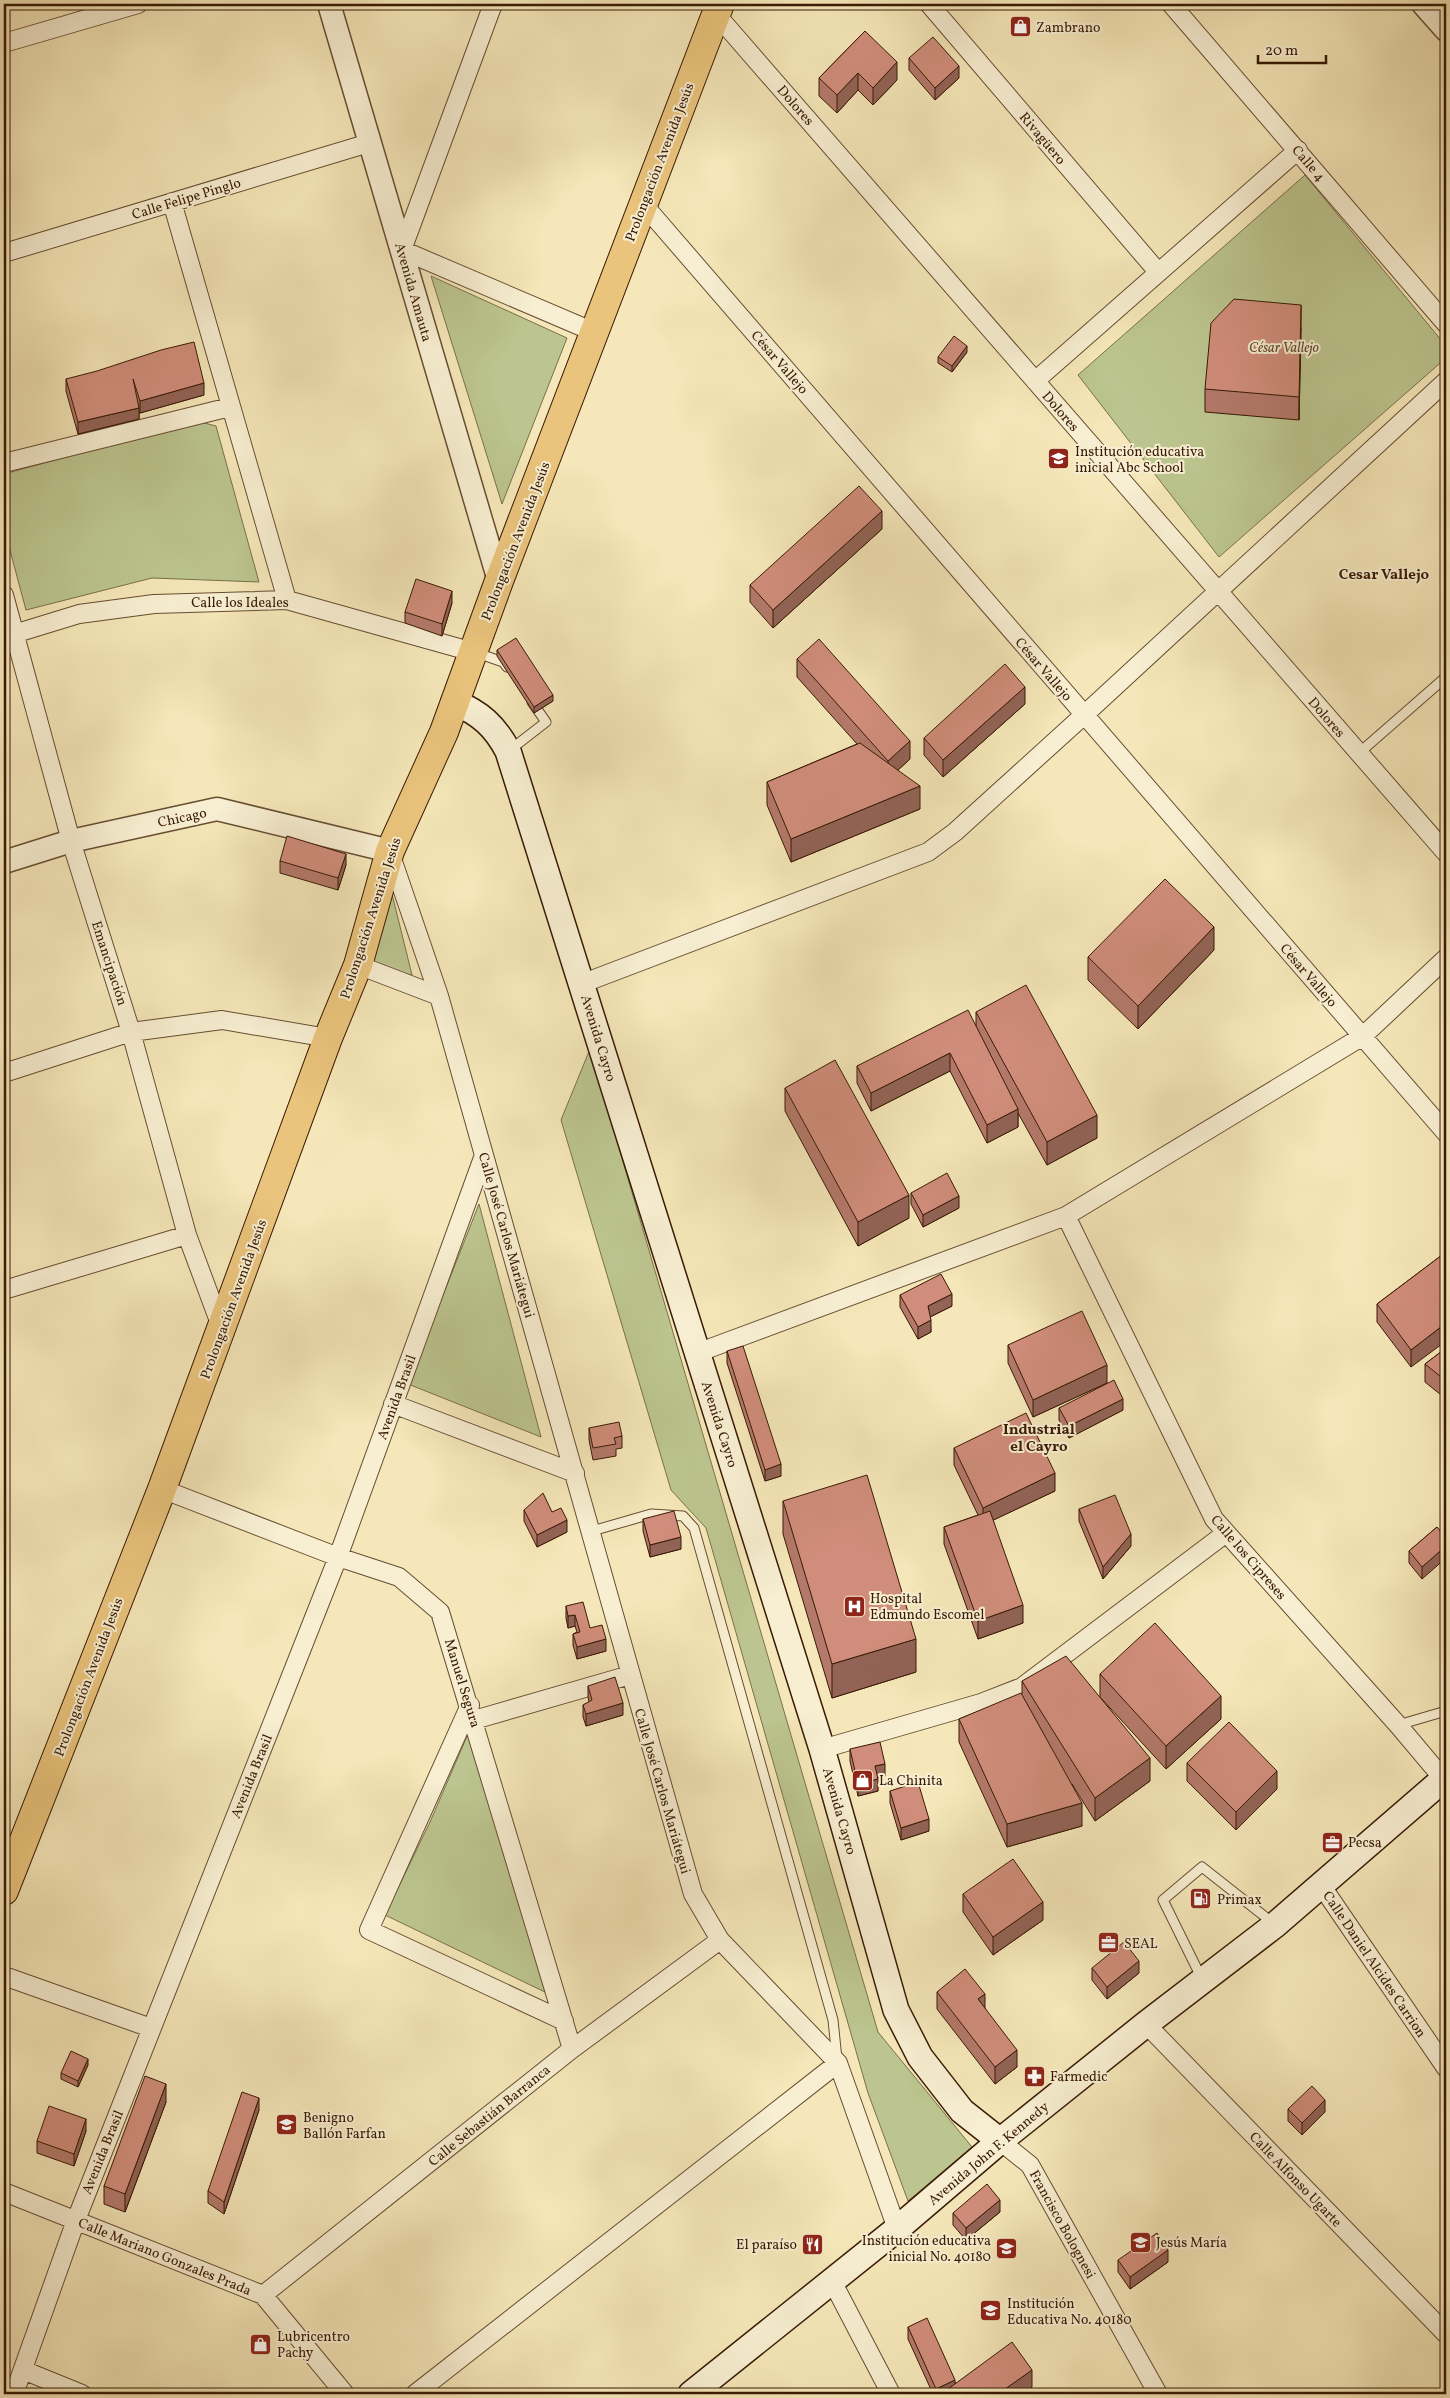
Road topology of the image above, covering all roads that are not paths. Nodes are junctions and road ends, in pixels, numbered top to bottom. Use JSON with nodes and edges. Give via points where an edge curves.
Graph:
{"nodes":[{"id":1,"x":138,"y":4,"type":"edge"},
{"id":2,"x":329,"y":4,"type":"edge"},
{"id":3,"x":494,"y":4,"type":"edge"},
{"id":4,"x":929,"y":4,"type":"edge"},
{"id":5,"x":1172,"y":4,"type":"edge"},
{"id":6,"x":1423,"y":4,"type":"edge"},
{"id":7,"x":718,"y":9,"type":"edge"},
{"id":8,"x":1446,"y":30,"type":"edge"},
{"id":9,"x":4,"y":43,"type":"edge"},
{"id":10,"x":369,"y":143,"type":"junction"},
{"id":11,"x":1298,"y":150,"type":"junction"},
{"id":12,"x":172,"y":202,"type":"junction"},
{"id":13,"x":643,"y":204,"type":"junction"},
{"id":14,"x":402,"y":250,"type":"junction"},
{"id":15,"x":4,"y":252,"type":"edge"},
{"id":16,"x":1158,"y":272,"type":"junction"},
{"id":17,"x":1446,"y":324,"type":"edge"},
{"id":18,"x":594,"y":332,"type":"junction"},
{"id":19,"x":1035,"y":381,"type":"junction"},
{"id":20,"x":1446,"y":381,"type":"edge"},
{"id":21,"x":230,"y":407,"type":"junction"},
{"id":22,"x":4,"y":463,"type":"edge"},
{"id":23,"x":499,"y":581,"type":"junction"},
{"id":24,"x":1218,"y":591,"type":"junction"},
{"id":25,"x":4,"y":595,"type":"edge"},
{"id":26,"x":288,"y":600,"type":"junction"},
{"id":27,"x":9,"y":635,"type":"edge"},
{"id":28,"x":473,"y":652,"type":"junction"},
{"id":29,"x":514,"y":677,"type":"edge"},
{"id":30,"x":1446,"y":677,"type":"edge"},
{"id":31,"x":525,"y":692,"type":"edge"},
{"id":32,"x":454,"y":702,"type":"junction"},
{"id":33,"x":1084,"y":715,"type":"junction"},
{"id":34,"x":508,"y":751,"type":"junction"},
{"id":35,"x":1359,"y":753,"type":"junction"},
{"id":36,"x":71,"y":841,"type":"junction"},
{"id":37,"x":390,"y":851,"type":"junction"},
{"id":38,"x":1446,"y":853,"type":"edge"},
{"id":39,"x":4,"y":862,"type":"edge"},
{"id":40,"x":1446,"y":958,"type":"edge"},
{"id":41,"x":358,"y":965,"type":"junction"},
{"id":42,"x":581,"y":984,"type":"junction"},
{"id":43,"x":439,"y":996,"type":"junction"},
{"id":44,"x":131,"y":1032,"type":"junction"},
{"id":45,"x":1362,"y":1036,"type":"junction"},
{"id":46,"x":328,"y":1038,"type":"junction"},
{"id":47,"x":4,"y":1073,"type":"edge"},
{"id":48,"x":1446,"y":1133,"type":"edge"},
{"id":49,"x":484,"y":1155,"type":"junction"},
{"id":50,"x":1066,"y":1216,"type":"junction"},
{"id":51,"x":187,"y":1235,"type":"junction"},
{"id":52,"x":6,"y":1293,"type":"edge"},
{"id":53,"x":222,"y":1329,"type":"junction"},
{"id":54,"x":697,"y":1353,"type":"junction"},
{"id":55,"x":393,"y":1404,"type":"junction"},
{"id":56,"x":575,"y":1473,"type":"junction"},
{"id":57,"x":162,"y":1489,"type":"junction"},
{"id":58,"x":592,"y":1531,"type":"junction"},
{"id":59,"x":1226,"y":1533,"type":"junction"},
{"id":60,"x":338,"y":1557,"type":"junction"},
{"id":61,"x":630,"y":1675,"type":"junction"},
{"id":62,"x":1446,"y":1711,"type":"edge"},
{"id":63,"x":472,"y":1712,"type":"junction"},
{"id":64,"x":1398,"y":1725,"type":"junction"},
{"id":65,"x":822,"y":1749,"type":"junction"},
{"id":66,"x":1445,"y":1780,"type":"edge"},
{"id":67,"x":1321,"y":1885,"type":"junction"},
{"id":68,"x":4,"y":1891,"type":"edge"},
{"id":69,"x":1275,"y":1925,"type":"junction"},
{"id":70,"x":720,"y":1940,"type":"junction"},
{"id":71,"x":4,"y":1976,"type":"edge"},
{"id":72,"x":1203,"y":1981,"type":"junction"},
{"id":73,"x":564,"y":2021,"type":"junction"},
{"id":74,"x":1146,"y":2024,"type":"junction"},
{"id":75,"x":151,"y":2028,"type":"junction"},
{"id":76,"x":572,"y":2049,"type":"junction"},
{"id":77,"x":838,"y":2063,"type":"junction"},
{"id":78,"x":1446,"y":2068,"type":"edge"},
{"id":79,"x":1000,"y":2141,"type":"junction"},
{"id":80,"x":4,"y":2192,"type":"edge"},
{"id":81,"x":76,"y":2220,"type":"junction"},
{"id":82,"x":896,"y":2229,"type":"junction"},
{"id":83,"x":832,"y":2281,"type":"junction"},
{"id":84,"x":263,"y":2295,"type":"junction"},
{"id":85,"x":1446,"y":2334,"type":"edge"},
{"id":86,"x":23,"y":2370,"type":"junction"},
{"id":87,"x":14,"y":2394,"type":"edge"},
{"id":88,"x":82,"y":2394,"type":"edge"},
{"id":89,"x":345,"y":2394,"type":"edge"},
{"id":90,"x":415,"y":2394,"type":"edge"},
{"id":91,"x":691,"y":2394,"type":"edge"},
{"id":92,"x":891,"y":2394,"type":"edge"},
{"id":93,"x":1158,"y":2394,"type":"edge"}],
"edges":[{"from":1,"to":9,"type":"street"},
{"from":2,"to":10,"type":"street","name":"Avenida Amauta"},
{"from":3,"to":14,"type":"street"},
{"from":4,"to":16,"type":"street","name":"Rivagüero"},
{"from":5,"to":11,"type":"street","name":"Calle 4"},
{"from":6,"to":8,"type":"street"},
{"from":7,"to":13,"type":"main road","name":"Prolongación Avenida Jesús"},
{"from":7,"to":19,"type":"street","name":"Dolores"},
{"from":10,"to":12,"type":"street","name":"Calle Felipe Pinglo"},
{"from":10,"to":14,"type":"street","name":"Avenida Amauta"},
{"from":11,"to":16,"type":"street"},
{"from":11,"to":17,"type":"street","name":"Calle 4"},
{"from":12,"to":15,"type":"street","name":"Calle Felipe Pinglo"},
{"from":12,"to":21,"type":"street"},
{"from":13,"to":18,"type":"main road","name":"Prolongación Avenida Jesús"},
{"from":13,"to":33,"type":"street","name":"César Vallejo"},
{"from":14,"to":18,"type":"street"},
{"from":14,"to":23,"type":"street","name":"Avenida Amauta"},
{"from":16,"to":19,"type":"street"},
{"from":18,"to":23,"type":"main road","name":"Prolongación Avenida Jesús"},
{"from":19,"to":24,"type":"street","name":"Dolores"},
{"from":20,"to":24,"type":"street"},
{"from":21,"to":22,"type":"street"},
{"from":21,"to":26,"type":"street"},
{"from":23,"to":28,"type":"main road","name":"Prolongación Avenida Jesús"},
{"from":24,"to":33,"type":"street"},
{"from":24,"to":35,"type":"street","name":"Dolores"},
{"from":25,"to":27,"type":"street","name":"Emancipación"},
{"from":26,"to":27,"type":"street","name":"Calle los Ideales","via":[[154,604],[79,614]]},
{"from":26,"to":28,"type":"street","name":"Calle los Ideales"},
{"from":27,"to":36,"type":"street","name":"Emancipación"},
{"from":28,"to":29,"type":"lane","via":[[503,662]]},
{"from":28,"to":32,"type":"main road","name":"Prolongación Avenida Jesús"},
{"from":30,"to":35,"type":"lane"},
{"from":31,"to":34,"type":"lane","via":[[546,722]]},
{"from":32,"to":34,"type":"main road","name":"Avenida Cayro","via":[[486,720],[500,735]]},
{"from":32,"to":37,"type":"main road","name":"Prolongación Avenida Jesús","via":[[444,732]]},
{"from":33,"to":42,"type":"street","via":[[928,852]]},
{"from":33,"to":45,"type":"street","name":"César Vallejo"},
{"from":34,"to":42,"type":"main road","name":"Avenida Cayro"},
{"from":35,"to":38,"type":"street","name":"Dolores"},
{"from":36,"to":37,"type":"street","name":"Chicago","via":[[217,809]]},
{"from":36,"to":39,"type":"street","name":"Chicago"},
{"from":36,"to":44,"type":"street","name":"Emancipación"},
{"from":37,"to":41,"type":"main road","name":"Prolongación Avenida Jesús"},
{"from":37,"to":43,"type":"street","name":"Calle José Carlos Mariátegui"},
{"from":40,"to":45,"type":"street"},
{"from":41,"to":43,"type":"street"},
{"from":41,"to":46,"type":"main road","name":"Prolongación Avenida Jesús"},
{"from":42,"to":54,"type":"main road","name":"Avenida Cayro"},
{"from":43,"to":49,"type":"street","name":"Calle José Carlos Mariátegui"},
{"from":44,"to":46,"type":"street","via":[[222,1020]]},
{"from":44,"to":47,"type":"street"},
{"from":44,"to":51,"type":"street","name":"Emancipación"},
{"from":45,"to":48,"type":"street","name":"César Vallejo"},
{"from":45,"to":50,"type":"street"},
{"from":46,"to":53,"type":"main road","name":"Prolongación Avenida Jesús"},
{"from":49,"to":55,"type":"street","name":"Avenida Brasil"},
{"from":49,"to":56,"type":"street","name":"Calle José Carlos Mariátegui"},
{"from":50,"to":54,"type":"street"},
{"from":50,"to":59,"type":"street","name":"Calle los Cipreses","via":[[1214,1519]]},
{"from":51,"to":52,"type":"street"},
{"from":51,"to":53,"type":"street","name":"Emancipación"},
{"from":53,"to":57,"type":"main road","name":"Prolongación Avenida Jesús"},
{"from":54,"to":65,"type":"main road","name":"Avenida Cayro"},
{"from":55,"to":56,"type":"street"},
{"from":55,"to":60,"type":"street","name":"Avenida Brasil"},
{"from":56,"to":58,"type":"street","name":"Calle José Carlos Mariátegui"},
{"from":57,"to":60,"type":"street","name":"Manuel Segura"},
{"from":57,"to":68,"type":"main road","name":"Prolongación Avenida Jesús"},
{"from":58,"to":61,"type":"street","name":"Calle José Carlos Mariátegui"},
{"from":58,"to":77,"type":"lane","via":[[651,1514],[683,1516],[694,1528],[833,2020]]},
{"from":59,"to":64,"type":"street","name":"Calle los Cipreses"},
{"from":59,"to":65,"type":"street","via":[[1022,1687],[981,1703]]},
{"from":60,"to":63,"type":"street","name":"Manuel Segura","via":[[399,1577],[440,1612]]},
{"from":60,"to":75,"type":"street","name":"Avenida Brasil"},
{"from":61,"to":63,"type":"street"},
{"from":61,"to":70,"type":"street","name":"Calle José Carlos Mariátegui","via":[[693,1894]]},
{"from":62,"to":64,"type":"lane"},
{"from":63,"to":73,"type":"street","name":"Manuel Segura"},
{"from":63,"to":73,"type":"street","via":[[369,1930]]},
{"from":64,"to":66,"type":"street","name":"Calle los Cipreses"},
{"from":65,"to":79,"type":"main road","name":"Avenida Cayro","via":[[896,2010],[920,2057],[956,2103]]},
{"from":66,"to":67,"type":"main road","name":"Avenida John F. Kennedy"},
{"from":67,"to":69,"type":"main road","name":"Avenida John F. Kennedy"},
{"from":67,"to":78,"type":"street","name":"Calle Daniel Alcides Carrion"},
{"from":69,"to":72,"type":"main road","name":"Avenida John F. Kennedy"},
{"from":69,"to":72,"type":"lane","via":[[1202,1867],[1163,1900]]},
{"from":70,"to":76,"type":"street","name":"Calle Sebastián Barranca"},
{"from":70,"to":77,"type":"street","name":"Calle José Carlos Mariátegui"},
{"from":71,"to":75,"type":"street"},
{"from":72,"to":74,"type":"main road","name":"Avenida John F. Kennedy"},
{"from":73,"to":76,"type":"street","name":"Manuel Segura"},
{"from":74,"to":79,"type":"main road","name":"Avenida John F. Kennedy"},
{"from":74,"to":85,"type":"street","name":"Calle Alfonso Ugarte"},
{"from":75,"to":81,"type":"street","name":"Avenida Brasil"},
{"from":76,"to":84,"type":"street","name":"Calle Sebastián Barranca"},
{"from":77,"to":82,"type":"street"},
{"from":77,"to":90,"type":"street"},
{"from":79,"to":82,"type":"main road","name":"Avenida John F. Kennedy"},
{"from":79,"to":93,"type":"street","name":"Francisco Bolognesi","via":[[1030,2166]]},
{"from":80,"to":81,"type":"street","name":"Calle Mariano Gonzales Prada"},
{"from":81,"to":84,"type":"street","name":"Calle Mariano Gonzales Prada"},
{"from":81,"to":86,"type":"street","name":"Avenida Brasil"},
{"from":82,"to":83,"type":"main road","name":"Avenida John F. Kennedy"},
{"from":83,"to":91,"type":"main road","name":"Avenida John F. Kennedy"},
{"from":83,"to":92,"type":"street"},
{"from":84,"to":89,"type":"street","name":"Calle Mariano Gonzales Prada"},
{"from":86,"to":87,"type":"street","name":"Avenida Brasil"},
{"from":86,"to":88,"type":"street"}]}
